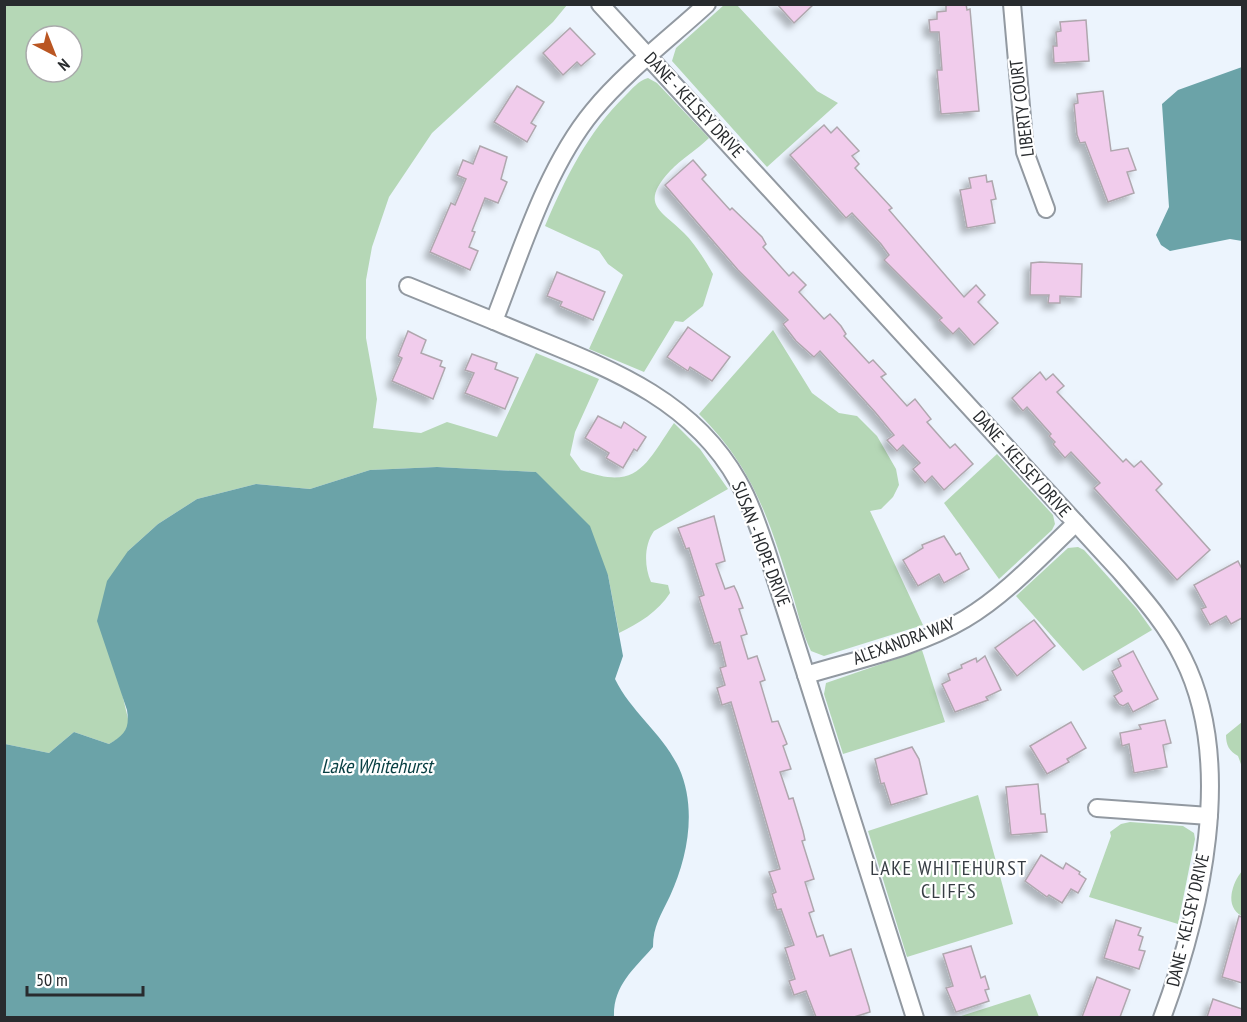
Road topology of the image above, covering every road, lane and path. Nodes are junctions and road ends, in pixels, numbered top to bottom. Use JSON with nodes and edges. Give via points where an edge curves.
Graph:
{"nodes":[{"id":1,"x":600,"y":4,"type":"edge"},
{"id":2,"x":707,"y":4,"type":"edge"},
{"id":3,"x":1012,"y":4,"type":"edge"},
{"id":4,"x":650,"y":57,"type":"junction"},
{"id":5,"x":1046,"y":209,"type":"dead end"},
{"id":6,"x":408,"y":286,"type":"dead end"},
{"id":7,"x":494,"y":321,"type":"junction"},
{"id":8,"x":1076,"y":523,"type":"junction"},
{"id":9,"x":806,"y":675,"type":"junction"},
{"id":10,"x":1097,"y":808,"type":"dead end"},
{"id":11,"x":1209,"y":816,"type":"junction"},
{"id":12,"x":915,"y":1017,"type":"edge"},
{"id":13,"x":1162,"y":1017,"type":"edge"}],
"edges":[{"from":1,"to":4,"type":"street","name":"DANE - KELSEY DRIVE"},
{"from":2,"to":4,"type":"street"},
{"from":3,"to":5,"type":"street","name":"LIBERTY COURT","via":[[1025,152]]},
{"from":4,"to":7,"type":"street","via":[[594,110],[568,147]]},
{"from":4,"to":8,"type":"street","name":"DANE - KELSEY DRIVE"},
{"from":6,"to":7,"type":"street","name":"SUSAN - HOPE DRIVE"},
{"from":7,"to":9,"type":"street","name":"SUSAN - HOPE DRIVE","via":[[637,383],[679,410],[713,443],[750,506]]},
{"from":8,"to":9,"type":"street","name":"ALEXANDRA WAY","via":[[996,597],[964,620],[910,643]]},
{"from":8,"to":11,"type":"street","name":"DANE - KELSEY DRIVE","via":[[1151,608],[1185,661],[1206,725],[1211,775]]},
{"from":9,"to":12,"type":"street","name":"SUSAN - HOPE DRIVE"},
{"from":10,"to":11,"type":"street"},
{"from":11,"to":13,"type":"street","name":"DANE - KELSEY DRIVE","via":[[1189,931]]}]}
